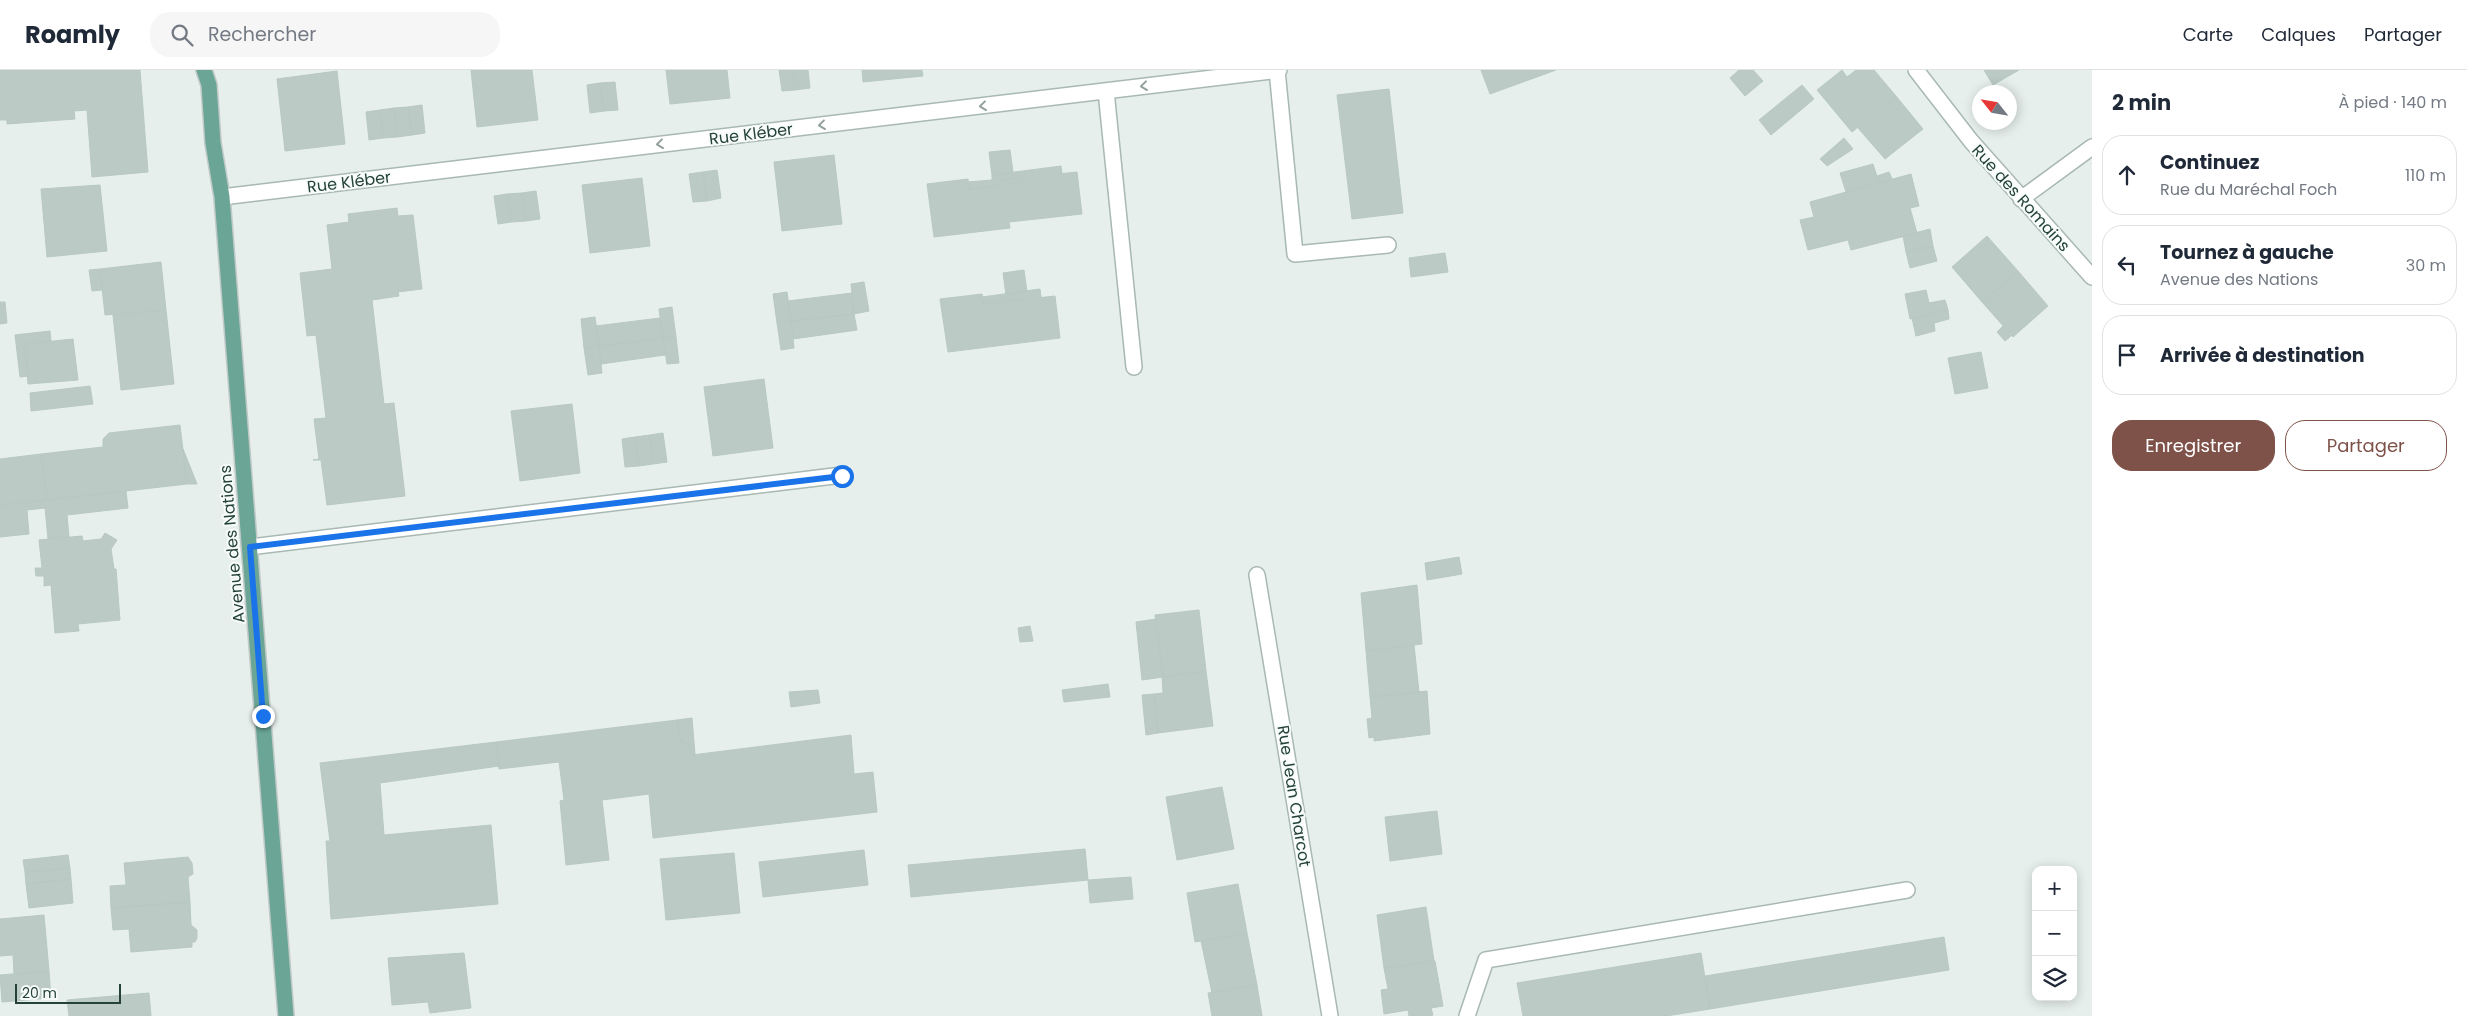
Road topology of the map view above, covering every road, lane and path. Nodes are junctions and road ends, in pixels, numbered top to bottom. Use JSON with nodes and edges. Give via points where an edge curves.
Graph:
{"nodes":[{"id":1,"x":204,"y":70,"type":"edge"},
{"id":2,"x":1278,"y":70,"type":"edge"},
{"id":3,"x":1916,"y":70,"type":"edge"},
{"id":4,"x":1192,"y":75,"type":"edge"},
{"id":5,"x":1106,"y":91,"type":"junction"},
{"id":6,"x":2092,"y":147,"type":"edge"},
{"id":7,"x":222,"y":197,"type":"junction"},
{"id":8,"x":2021,"y":199,"type":"junction"},
{"id":9,"x":1388,"y":245,"type":"dead end"},
{"id":10,"x":2092,"y":277,"type":"edge"},
{"id":11,"x":1134,"y":367,"type":"dead end"},
{"id":12,"x":842,"y":476,"type":"dead end"},
{"id":13,"x":250,"y":547,"type":"junction"},
{"id":14,"x":1257,"y":575,"type":"dead end"},
{"id":15,"x":1907,"y":890,"type":"dead end"},
{"id":16,"x":286,"y":1016,"type":"edge"},
{"id":17,"x":1330,"y":1016,"type":"edge"},
{"id":18,"x":1467,"y":1016,"type":"edge"}],
"edges":[{"from":1,"to":7,"type":"main road","name":"Avenue des Nations","via":[[209,85],[213,143]]},
{"from":2,"to":4,"type":"street","name":"Rue Kléber"},
{"from":2,"to":9,"type":"street","via":[[1295,254]]},
{"from":3,"to":8,"type":"street","name":"Rue des Romains"},
{"from":4,"to":5,"type":"street","name":"Rue Kléber","one_way":true},
{"from":5,"to":7,"type":"street","name":"Rue Kléber","one_way":true},
{"from":5,"to":11,"type":"street"},
{"from":6,"to":8,"type":"street"},
{"from":7,"to":13,"type":"main road","name":"Avenue des Nations"},
{"from":8,"to":10,"type":"street","name":"Rue des Romains"},
{"from":12,"to":13,"type":"street"},
{"from":13,"to":16,"type":"main road","name":"Avenue des Nations"},
{"from":14,"to":17,"type":"street","name":"Rue Jean Charcot"},
{"from":15,"to":18,"type":"street","via":[[1486,960]]}]}
